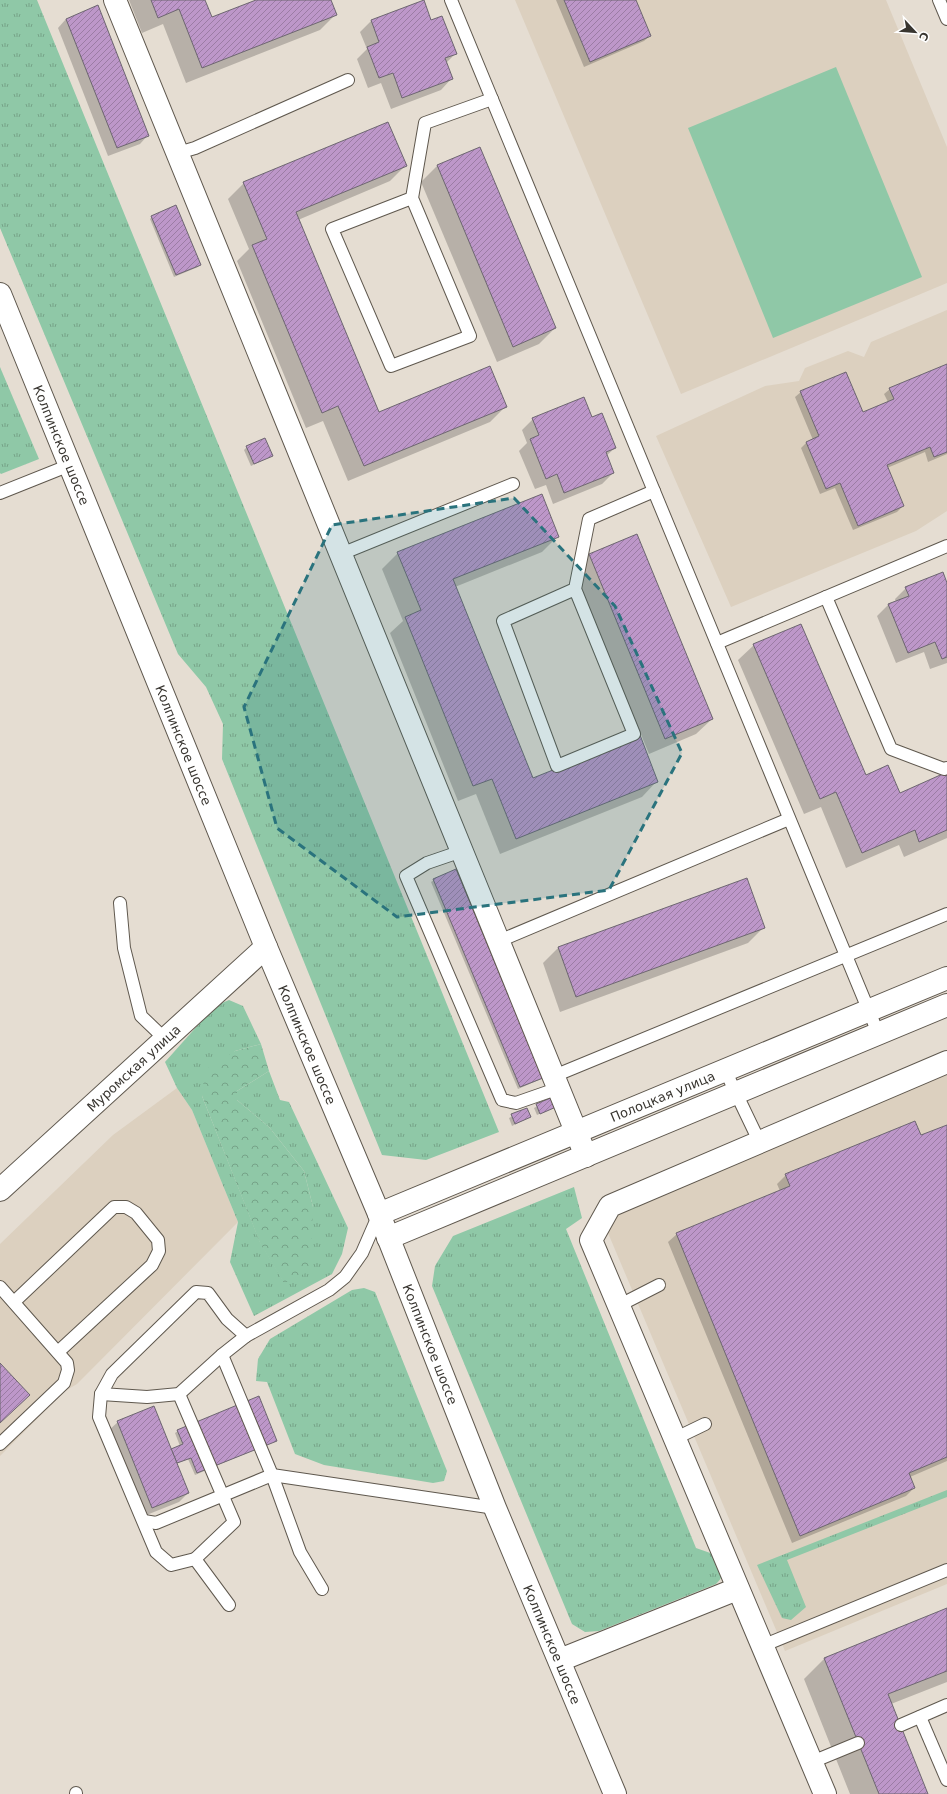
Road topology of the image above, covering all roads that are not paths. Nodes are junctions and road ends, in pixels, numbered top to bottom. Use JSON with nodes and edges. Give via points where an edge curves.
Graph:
{"nodes":[{"id":1,"x":116,"y":0,"type":"edge"},
{"id":2,"x":450,"y":0,"type":"edge"},
{"id":3,"x":939,"y":0,"type":"edge"},
{"id":4,"x":947,"y":19,"type":"edge"},
{"id":5,"x":348,"y":80,"type":"dead end"},
{"id":6,"x":492,"y":99,"type":"junction"},
{"id":7,"x":178,"y":153,"type":"junction"},
{"id":8,"x":412,"y":198,"type":"junction"},
{"id":9,"x":0,"y":294,"type":"edge"},
{"id":10,"x":70,"y":465,"type":"junction"},
{"id":11,"x":513,"y":484,"type":"dead end"},
{"id":12,"x":654,"y":491,"type":"junction"},
{"id":13,"x":0,"y":493,"type":"edge"},
{"id":14,"x":947,"y":546,"type":"edge"},
{"id":15,"x":341,"y":554,"type":"junction"},
{"id":16,"x":575,"y":589,"type":"junction"},
{"id":17,"x":826,"y":597,"type":"junction"},
{"id":18,"x":716,"y":643,"type":"junction"},
{"id":19,"x":947,"y":768,"type":"edge"},
{"id":20,"x":789,"y":819,"type":"junction"},
{"id":21,"x":462,"y":851,"type":"junction"},
{"id":22,"x":120,"y":903,"type":"dead end"},
{"id":23,"x":947,"y":914,"type":"edge"},
{"id":24,"x":499,"y":941,"type":"junction"},
{"id":25,"x":266,"y":947,"type":"junction"},
{"id":26,"x":846,"y":955,"type":"junction"},
{"id":27,"x":947,"y":978,"type":"edge"},
{"id":28,"x":947,"y":1005,"type":"edge"},
{"id":29,"x":869,"y":1011,"type":"junction"},
{"id":30,"x":878,"y":1033,"type":"junction"},
{"id":31,"x":165,"y":1039,"type":"junction"},
{"id":32,"x":947,"y":1062,"type":"edge"},
{"id":33,"x":725,"y":1070,"type":"junction"},
{"id":34,"x":556,"y":1082,"type":"junction"},
{"id":35,"x":735,"y":1093,"type":"junction"},
{"id":36,"x":576,"y":1132,"type":"junction"},
{"id":37,"x":759,"y":1141,"type":"junction"},
{"id":38,"x":586,"y":1156,"type":"junction"},
{"id":39,"x":0,"y":1190,"type":"edge"},
{"id":40,"x":379,"y":1214,"type":"junction"},
{"id":41,"x":388,"y":1238,"type":"junction"},
{"id":42,"x":659,"y":1285,"type":"dead end"},
{"id":43,"x":0,"y":1287,"type":"edge"},
{"id":44,"x":14,"y":1302,"type":"junction"},
{"id":45,"x":618,"y":1306,"type":"junction"},
{"id":46,"x":246,"y":1336,"type":"junction"},
{"id":47,"x":58,"y":1352,"type":"junction"},
{"id":48,"x":222,"y":1354,"type":"junction"},
{"id":49,"x":101,"y":1394,"type":"junction"},
{"id":50,"x":179,"y":1394,"type":"junction"},
{"id":51,"x":705,"y":1424,"type":"dead end"},
{"id":52,"x":674,"y":1439,"type":"junction"},
{"id":53,"x":0,"y":1444,"type":"edge"},
{"id":54,"x":272,"y":1475,"type":"junction"},
{"id":55,"x":223,"y":1496,"type":"junction"},
{"id":56,"x":495,"y":1508,"type":"junction"},
{"id":57,"x":144,"y":1521,"type":"junction"},
{"id":58,"x":195,"y":1559,"type":"junction"},
{"id":59,"x":947,"y":1570,"type":"edge"},
{"id":60,"x":322,"y":1589,"type":"dead end"},
{"id":61,"x":738,"y":1589,"type":"junction"},
{"id":62,"x":229,"y":1605,"type":"dead end"},
{"id":63,"x":762,"y":1646,"type":"junction"},
{"id":64,"x":560,"y":1660,"type":"junction"},
{"id":65,"x":947,"y":1705,"type":"edge"},
{"id":66,"x":920,"y":1717,"type":"junction"},
{"id":67,"x":901,"y":1725,"type":"dead end"},
{"id":68,"x":858,"y":1743,"type":"dead end"},
{"id":69,"x":812,"y":1762,"type":"junction"},
{"id":70,"x":947,"y":1780,"type":"edge"},
{"id":71,"x":614,"y":1794,"type":"edge"},
{"id":72,"x":825,"y":1794,"type":"edge"}],
"edges":[{"from":1,"to":7,"type":"street"},
{"from":2,"to":6,"type":"lane"},
{"from":3,"to":4,"type":"lane"},
{"from":5,"to":7,"type":"lane","via":[[195,148]]},
{"from":6,"to":8,"type":"lane","via":[[425,123]]},
{"from":6,"to":12,"type":"lane"},
{"from":7,"to":15,"type":"street"},
{"from":8,"to":8,"type":"lane","via":[[332,229],[391,366],[470,336]]},
{"from":9,"to":10,"type":"street","name":"Колпинское шоссе"},
{"from":10,"to":13,"type":"lane"},
{"from":10,"to":25,"type":"street","name":"Колпинское шоссе"},
{"from":11,"to":15,"type":"lane"},
{"from":12,"to":16,"type":"lane","via":[[589,519]]},
{"from":12,"to":18,"type":"lane"},
{"from":14,"to":17,"type":"lane"},
{"from":15,"to":21,"type":"street"},
{"from":16,"to":16,"type":"lane","via":[[634,734],[557,766],[503,621]]},
{"from":17,"to":18,"type":"lane"},
{"from":17,"to":19,"type":"lane","via":[[891,749]]},
{"from":18,"to":20,"type":"lane"},
{"from":20,"to":24,"type":"lane"},
{"from":20,"to":26,"type":"lane"},
{"from":21,"to":24,"type":"street"},
{"from":21,"to":34,"type":"lane","via":[[427,863],[406,876],[502,1100],[516,1103]]},
{"from":22,"to":31,"type":"lane","via":[[124,948],[141,1016]]},
{"from":23,"to":26,"type":"lane"},
{"from":24,"to":34,"type":"street"},
{"from":25,"to":31,"type":"street","name":"Муромская улица"},
{"from":25,"to":40,"type":"street","name":"Колпинское шоссе"},
{"from":26,"to":29,"type":"lane"},
{"from":26,"to":34,"type":"lane"},
{"from":27,"to":29,"type":"street","name":"Полоцкая улица"},
{"from":28,"to":30,"type":"street","name":"Полоцкая улица"},
{"from":29,"to":30,"type":"lane"},
{"from":29,"to":33,"type":"street","name":"Полоцкая улица"},
{"from":30,"to":35,"type":"street","name":"Полоцкая улица"},
{"from":31,"to":39,"type":"street","name":"Муромская улица"},
{"from":32,"to":37,"type":"street"},
{"from":33,"to":35,"type":"lane"},
{"from":33,"to":36,"type":"street","name":"Полоцкая улица"},
{"from":34,"to":36,"type":"street"},
{"from":35,"to":37,"type":"lane"},
{"from":35,"to":38,"type":"street","name":"Полоцкая улица"},
{"from":36,"to":38,"type":"street"},
{"from":36,"to":40,"type":"street","name":"Полоцкая улица"},
{"from":37,"to":45,"type":"street","via":[[610,1206],[591,1240]]},
{"from":38,"to":41,"type":"street","name":"Полоцкая улица"},
{"from":40,"to":41,"type":"street","name":"Колпинское шоссе"},
{"from":40,"to":46,"type":"lane","via":[[362,1253],[345,1277],[329,1290]]},
{"from":41,"to":56,"type":"street","name":"Колпинское шоссе"},
{"from":42,"to":45,"type":"lane"},
{"from":43,"to":44,"type":"lane"},
{"from":44,"to":47,"type":"lane"},
{"from":44,"to":47,"type":"lane","via":[[114,1207],[126,1207],[136,1213],[158,1240],[159,1251],[152,1265]]},
{"from":45,"to":52,"type":"street"},
{"from":46,"to":48,"type":"lane"},
{"from":46,"to":49,"type":"lane","via":[[227,1319],[208,1293],[196,1292],[112,1374]]},
{"from":47,"to":53,"type":"lane","via":[[67,1363],[68,1370],[64,1383]]},
{"from":48,"to":50,"type":"lane"},
{"from":48,"to":54,"type":"lane"},
{"from":49,"to":50,"type":"lane","via":[[147,1397]]},
{"from":49,"to":57,"type":"lane","via":[[99,1417]]},
{"from":50,"to":55,"type":"lane"},
{"from":51,"to":52,"type":"lane"},
{"from":52,"to":61,"type":"street"},
{"from":54,"to":55,"type":"lane"},
{"from":54,"to":56,"type":"lane"},
{"from":54,"to":60,"type":"lane","via":[[300,1552]]},
{"from":55,"to":57,"type":"lane","via":[[156,1523]]},
{"from":55,"to":58,"type":"lane","via":[[234,1522]]},
{"from":56,"to":64,"type":"street","name":"Колпинское шоссе"},
{"from":57,"to":58,"type":"lane","via":[[156,1552],[171,1565]]},
{"from":58,"to":62,"type":"lane"},
{"from":59,"to":63,"type":"lane"},
{"from":61,"to":63,"type":"street"},
{"from":61,"to":64,"type":"street"},
{"from":63,"to":69,"type":"street"},
{"from":64,"to":71,"type":"street","name":"Колпинское шоссе"},
{"from":65,"to":66,"type":"lane"},
{"from":66,"to":67,"type":"lane"},
{"from":66,"to":70,"type":"lane"},
{"from":68,"to":69,"type":"lane"},
{"from":69,"to":72,"type":"street"}]}
